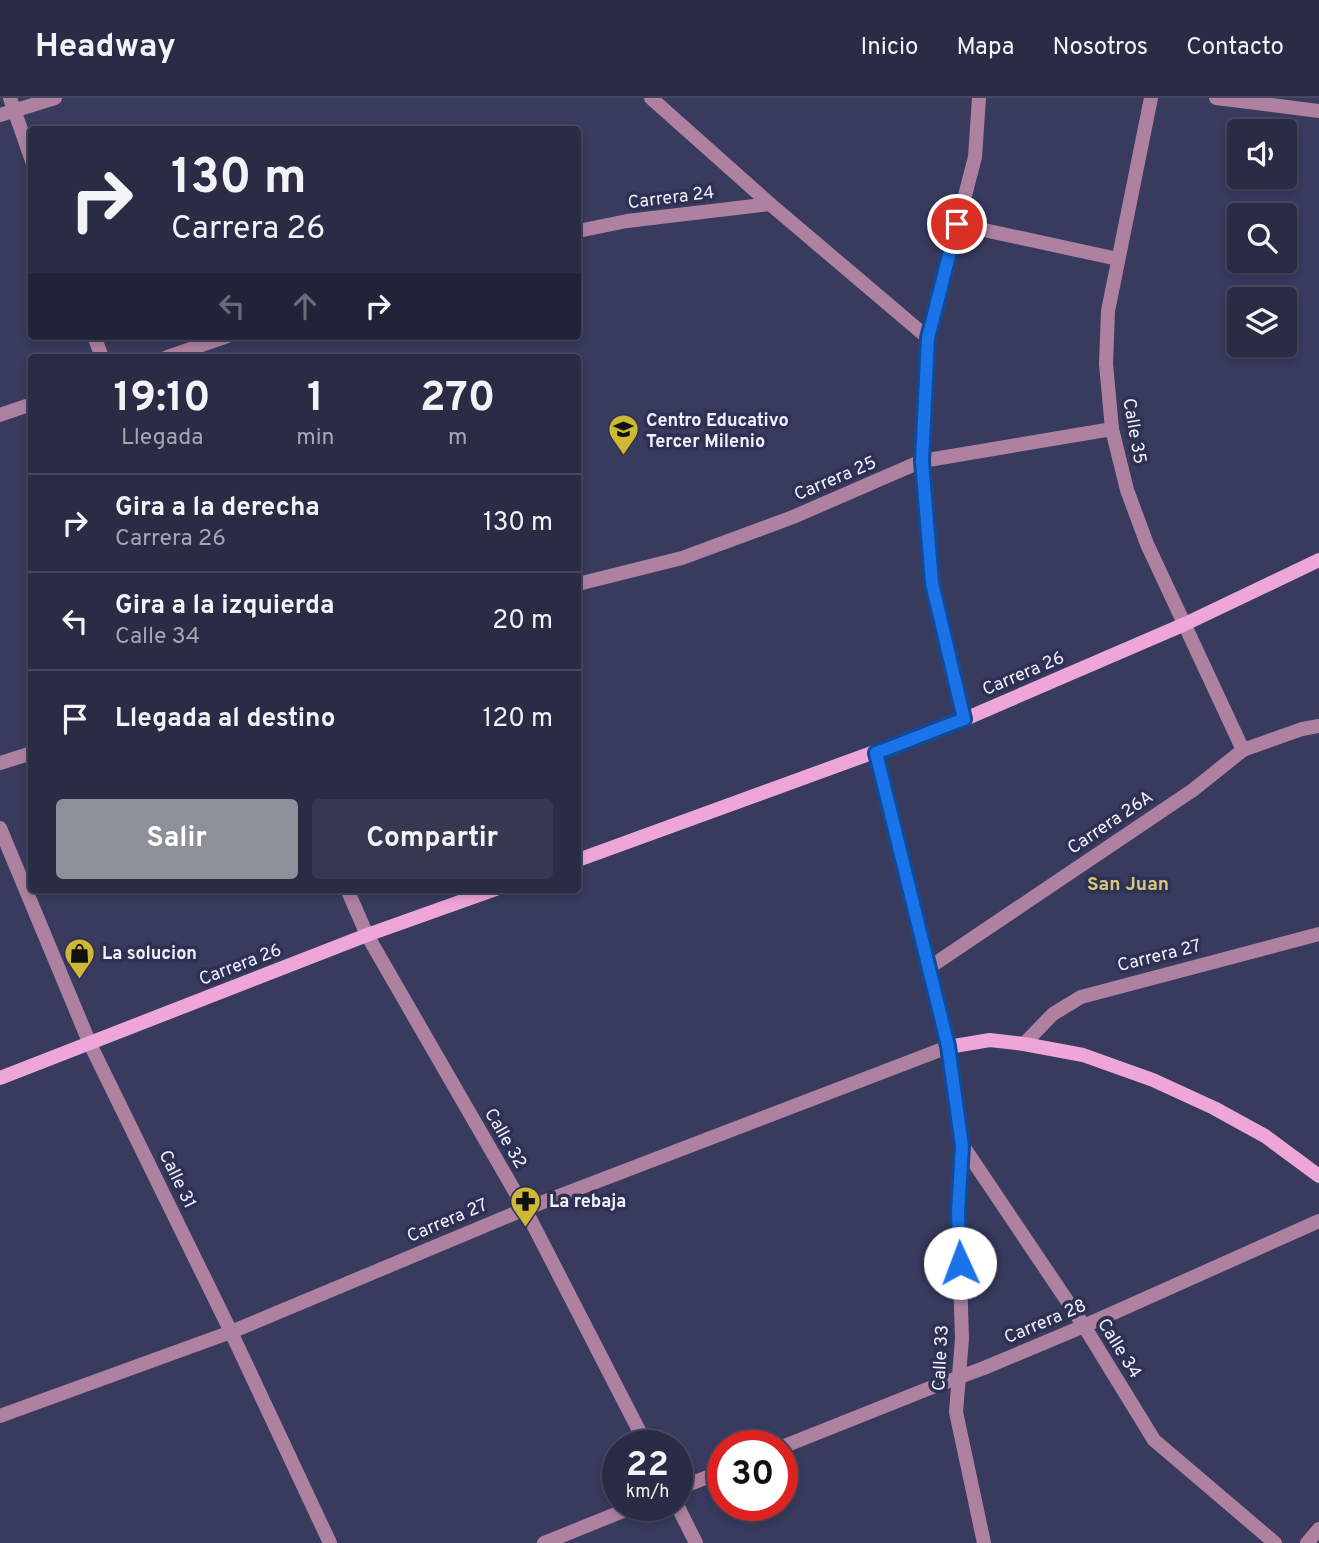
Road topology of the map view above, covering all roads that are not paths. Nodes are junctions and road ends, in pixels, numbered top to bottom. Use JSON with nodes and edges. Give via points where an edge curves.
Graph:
{"nodes":[{"id":1,"x":55,"y":98,"type":"edge"},
{"id":2,"x":651,"y":98,"type":"edge"},
{"id":3,"x":979,"y":98,"type":"edge"},
{"id":4,"x":1151,"y":98,"type":"edge"},
{"id":5,"x":1216,"y":98,"type":"edge"},
{"id":6,"x":8,"y":108,"type":"edge"},
{"id":7,"x":1319,"y":111,"type":"edge"},
{"id":8,"x":28,"y":152,"type":"edge"},
{"id":9,"x":770,"y":204,"type":"junction"},
{"id":10,"x":957,"y":224,"type":"junction"},
{"id":11,"x":581,"y":230,"type":"edge"},
{"id":12,"x":1118,"y":259,"type":"junction"},
{"id":13,"x":928,"y":338,"type":"junction"},
{"id":14,"x":216,"y":340,"type":"edge"},
{"id":15,"x":176,"y":354,"type":"edge"},
{"id":16,"x":28,"y":405,"type":"edge"},
{"id":17,"x":0,"y":415,"type":"edge"},
{"id":18,"x":1112,"y":429,"type":"junction"},
{"id":19,"x":922,"y":461,"type":"junction"},
{"id":20,"x":1319,"y":560,"type":"edge"},
{"id":21,"x":581,"y":583,"type":"edge"},
{"id":22,"x":1185,"y":624,"type":"junction"},
{"id":23,"x":964,"y":719,"type":"junction"},
{"id":24,"x":1319,"y":726,"type":"edge"},
{"id":25,"x":1243,"y":750,"type":"junction"},
{"id":26,"x":876,"y":753,"type":"junction"},
{"id":27,"x":28,"y":754,"type":"edge"},
{"id":28,"x":0,"y":763,"type":"edge"},
{"id":29,"x":0,"y":828,"type":"edge"},
{"id":30,"x":581,"y":859,"type":"edge"},
{"id":31,"x":349,"y":893,"type":"edge"},
{"id":32,"x":485,"y":893,"type":"edge"},
{"id":33,"x":1319,"y":934,"type":"edge"},
{"id":34,"x":367,"y":935,"type":"junction"},
{"id":35,"x":930,"y":967,"type":"junction"},
{"id":36,"x":90,"y":1044,"type":"junction"},
{"id":37,"x":1024,"y":1044,"type":"junction"},
{"id":38,"x":948,"y":1046,"type":"junction"},
{"id":39,"x":0,"y":1078,"type":"edge"},
{"id":40,"x":962,"y":1146,"type":"junction"},
{"id":41,"x":1319,"y":1176,"type":"edge"},
{"id":42,"x":525,"y":1209,"type":"junction"},
{"id":43,"x":1319,"y":1222,"type":"edge"},
{"id":44,"x":1084,"y":1326,"type":"junction"},
{"id":45,"x":231,"y":1332,"type":"junction"},
{"id":46,"x":0,"y":1416,"type":"edge"},
{"id":47,"x":639,"y":1430,"type":"edge"},
{"id":48,"x":798,"y":1441,"type":"edge"},
{"id":49,"x":602,"y":1520,"type":"edge"},
{"id":50,"x":685,"y":1521,"type":"edge"},
{"id":51,"x":1319,"y":1528,"type":"edge"},
{"id":52,"x":330,"y":1543,"type":"edge"},
{"id":53,"x":544,"y":1543,"type":"edge"},
{"id":54,"x":695,"y":1543,"type":"edge"},
{"id":55,"x":984,"y":1543,"type":"edge"},
{"id":56,"x":1275,"y":1543,"type":"edge"},
{"id":57,"x":1307,"y":1543,"type":"edge"}],
"edges":[{"from":1,"to":6,"type":"street"},
{"from":2,"to":9,"type":"street"},
{"from":3,"to":10,"type":"street","via":[[975,157]]},
{"from":4,"to":12,"type":"street","name":"Calle 35"},
{"from":5,"to":7,"type":"street"},
{"from":6,"to":8,"type":"street"},
{"from":9,"to":11,"type":"street","name":"Carrera 24","via":[[627,220]]},
{"from":9,"to":13,"type":"street"},
{"from":10,"to":12,"type":"street"},
{"from":10,"to":13,"type":"street"},
{"from":12,"to":18,"type":"street","name":"Calle 35","via":[[1108,311],[1106,364]]},
{"from":13,"to":19,"type":"street"},
{"from":14,"to":15,"type":"street"},
{"from":16,"to":17,"type":"street"},
{"from":18,"to":19,"type":"street","name":"Carrera 25"},
{"from":18,"to":22,"type":"street","name":"Calle 35","via":[[1147,544]]},
{"from":19,"to":21,"type":"street","name":"Carrera 25","via":[[793,517],[682,558]]},
{"from":19,"to":23,"type":"street","via":[[932,583]]},
{"from":20,"to":22,"type":"main road","name":"Carrera 26"},
{"from":22,"to":23,"type":"main road","name":"Carrera 26"},
{"from":22,"to":25,"type":"street","name":"Calle 35"},
{"from":23,"to":26,"type":"main road","name":"Carrera 26"},
{"from":24,"to":25,"type":"street","name":"Carrera 26A"},
{"from":25,"to":35,"type":"street","name":"Carrera 26A","via":[[1193,790]]},
{"from":26,"to":30,"type":"main road","name":"Carrera 26"},
{"from":26,"to":35,"type":"main road","name":"Calle 33"},
{"from":27,"to":28,"type":"street"},
{"from":29,"to":36,"type":"street","name":"Calle 31"},
{"from":31,"to":34,"type":"street","name":"Calle 32"},
{"from":32,"to":34,"type":"main road","name":"Carrera 26"},
{"from":33,"to":37,"type":"street","name":"Carrera 27","via":[[1081,997],[1053,1014]]},
{"from":34,"to":36,"type":"main road","name":"Carrera 26"},
{"from":34,"to":42,"type":"street","name":"Calle 32"},
{"from":35,"to":38,"type":"main road","name":"Calle 33"},
{"from":36,"to":39,"type":"main road","name":"Carrera 26"},
{"from":36,"to":45,"type":"street","name":"Calle 31"},
{"from":37,"to":38,"type":"main road","via":[[990,1040]]},
{"from":37,"to":41,"type":"main road","via":[[1083,1055],[1165,1086],[1265,1136]]},
{"from":38,"to":40,"type":"street","name":"Calle 33"},
{"from":38,"to":42,"type":"street","name":"Carrera 27"},
{"from":40,"to":44,"type":"street","name":"Calle 34"},
{"from":40,"to":55,"type":"street","name":"Calle 33","via":[[958,1212],[962,1339],[956,1412]]},
{"from":42,"to":45,"type":"street","name":"Carrera 27"},
{"from":42,"to":47,"type":"street","name":"Calle 32"},
{"from":43,"to":44,"type":"street","name":"Carrera 28"},
{"from":44,"to":48,"type":"street","name":"Carrera 28","bridge":true},
{"from":44,"to":56,"type":"street","name":"Calle 34","via":[[1154,1440]]},
{"from":45,"to":46,"type":"street","name":"Carrera 27"},
{"from":45,"to":52,"type":"street","name":"Calle 31"},
{"from":49,"to":53,"type":"street"},
{"from":50,"to":54,"type":"street"},
{"from":51,"to":57,"type":"street"}]}
